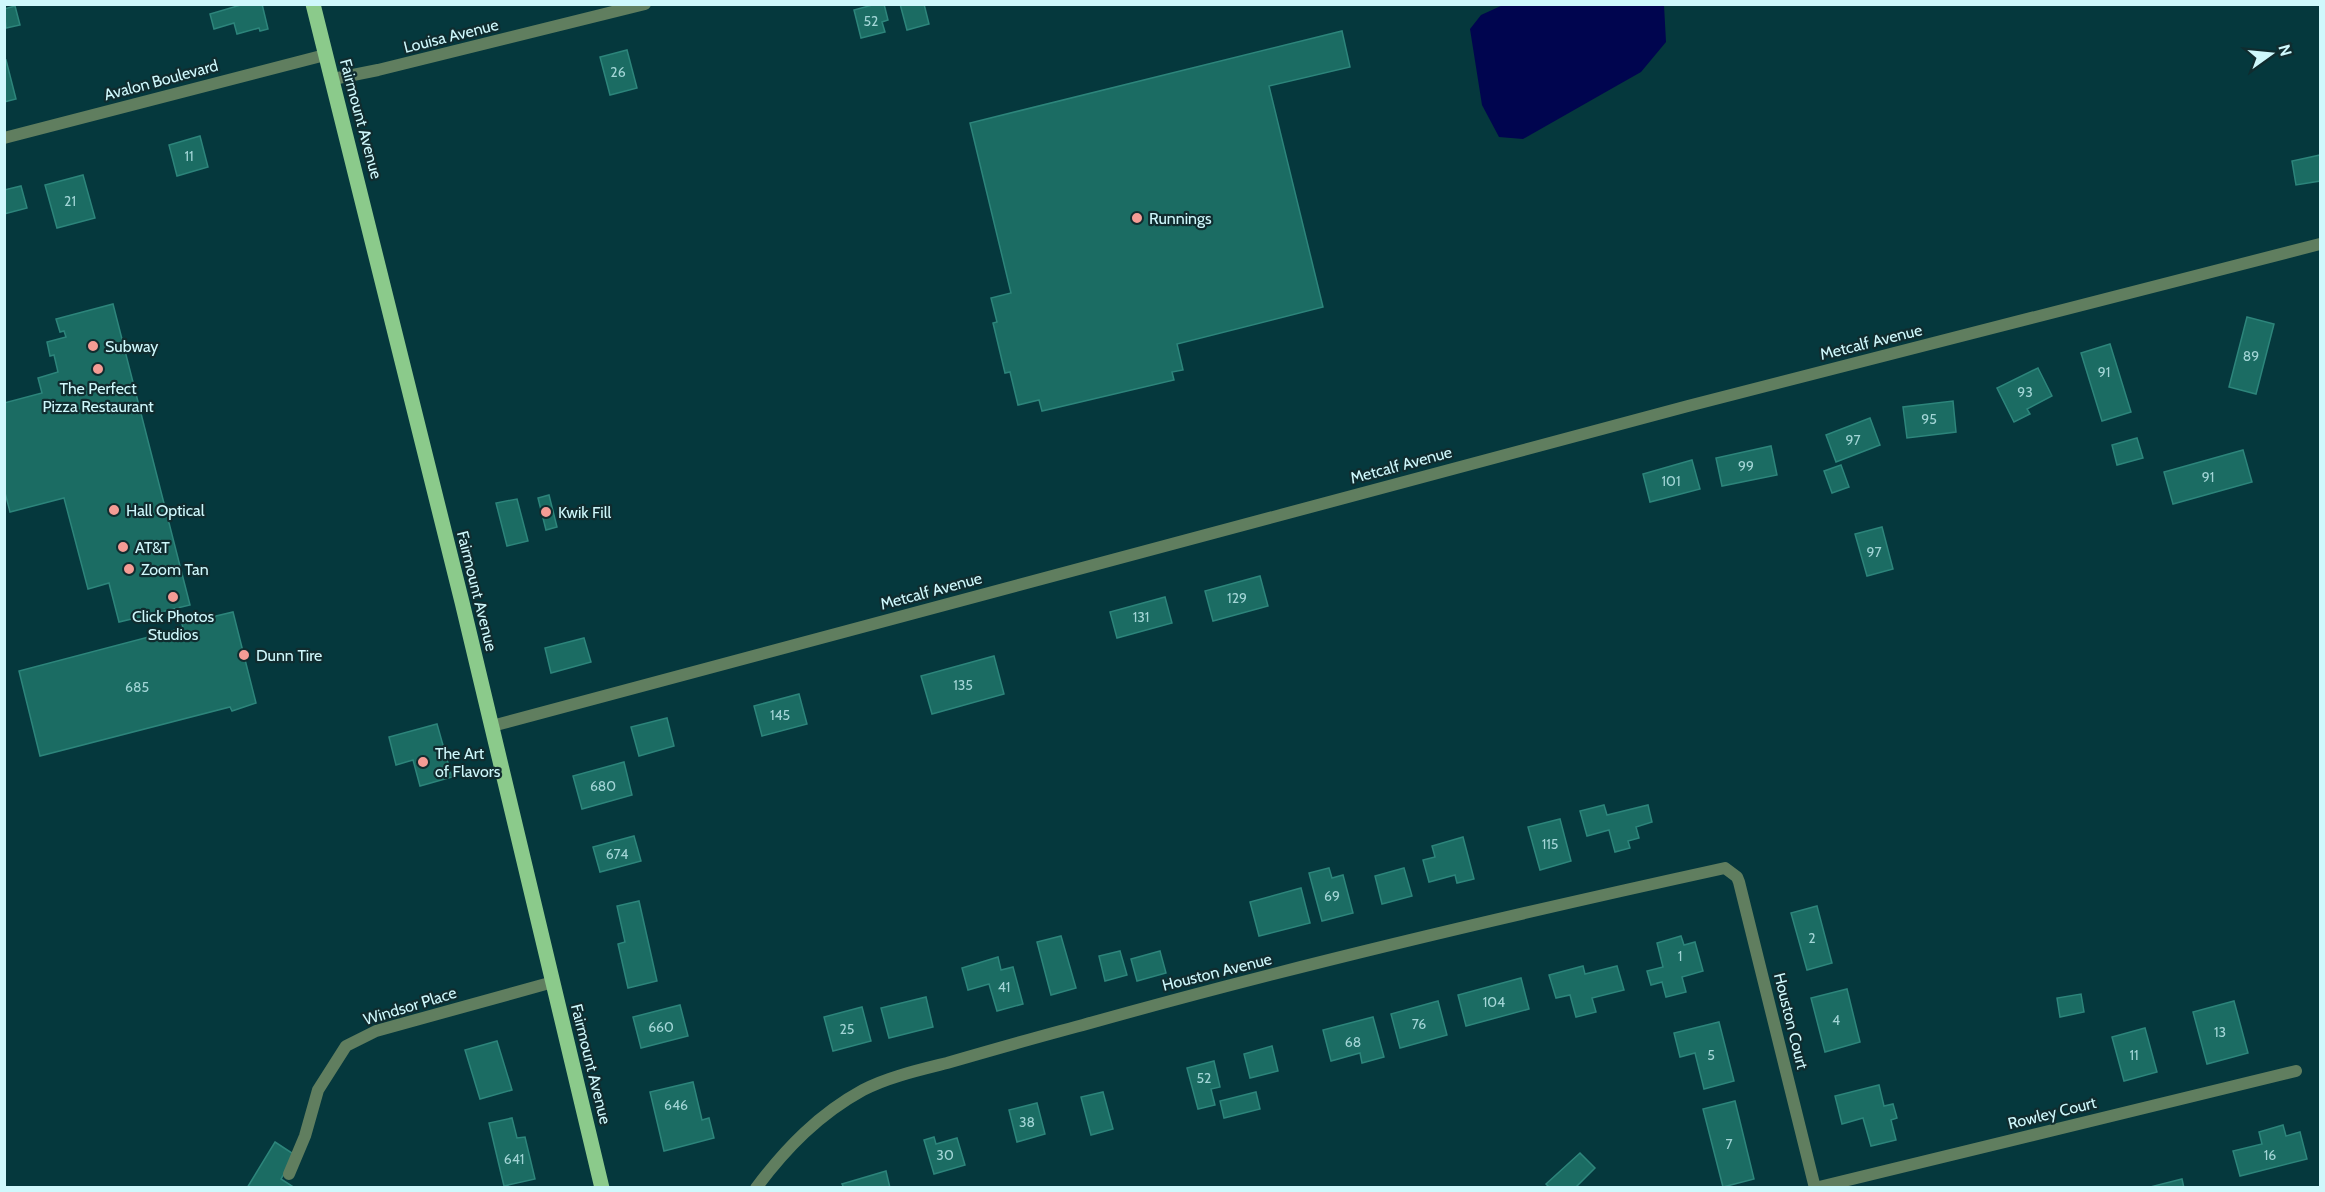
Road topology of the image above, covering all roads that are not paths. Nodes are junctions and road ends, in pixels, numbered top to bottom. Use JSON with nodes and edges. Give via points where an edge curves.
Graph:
{"nodes":[{"id":1,"x":314,"y":4,"type":"edge"},
{"id":2,"x":645,"y":4,"type":"edge"},
{"id":3,"x":610,"y":9,"type":"edge"},
{"id":4,"x":325,"y":55,"type":"junction"},
{"id":5,"x":333,"y":79,"type":"junction"},
{"id":6,"x":4,"y":138,"type":"edge"},
{"id":7,"x":2320,"y":244,"type":"edge"},
{"id":8,"x":492,"y":726,"type":"junction"},
{"id":9,"x":1725,"y":868,"type":"joint"},
{"id":10,"x":553,"y":982,"type":"junction"},
{"id":11,"x":2296,"y":1071,"type":"dead end"},
{"id":12,"x":289,"y":1174,"type":"dead end"},
{"id":13,"x":602,"y":1188,"type":"edge"},
{"id":14,"x":756,"y":1188,"type":"edge"},
{"id":15,"x":1815,"y":1188,"type":"edge"}],
"edges":[{"from":1,"to":4,"type":"main road","name":"Fairmount Avenue"},
{"from":2,"to":3,"type":"street","name":"Louisa Avenue"},
{"from":3,"to":5,"type":"street","name":"Louisa Avenue"},
{"from":4,"to":5,"type":"main road","name":"Fairmount Avenue"},
{"from":4,"to":6,"type":"street","name":"Avalon Boulevard"},
{"from":5,"to":8,"type":"main road","name":"Fairmount Avenue"},
{"from":7,"to":8,"type":"street","name":"Metcalf Avenue","via":[[1688,406]]},
{"from":8,"to":10,"type":"main road","name":"Fairmount Avenue"},
{"from":9,"to":14,"type":"street","name":"Houston Avenue","via":[[1508,915],[1153,1005],[909,1073],[842,1102],[808,1128]]},
{"from":9,"to":15,"type":"street","name":"Houston Court","via":[[1739,882]]},
{"from":10,"to":12,"type":"street","name":"Windsor Place","via":[[376,1031],[346,1046],[318,1090]]},
{"from":10,"to":13,"type":"main road","name":"Fairmount Avenue"},
{"from":11,"to":15,"type":"street","name":"Rowley Court"}]}
